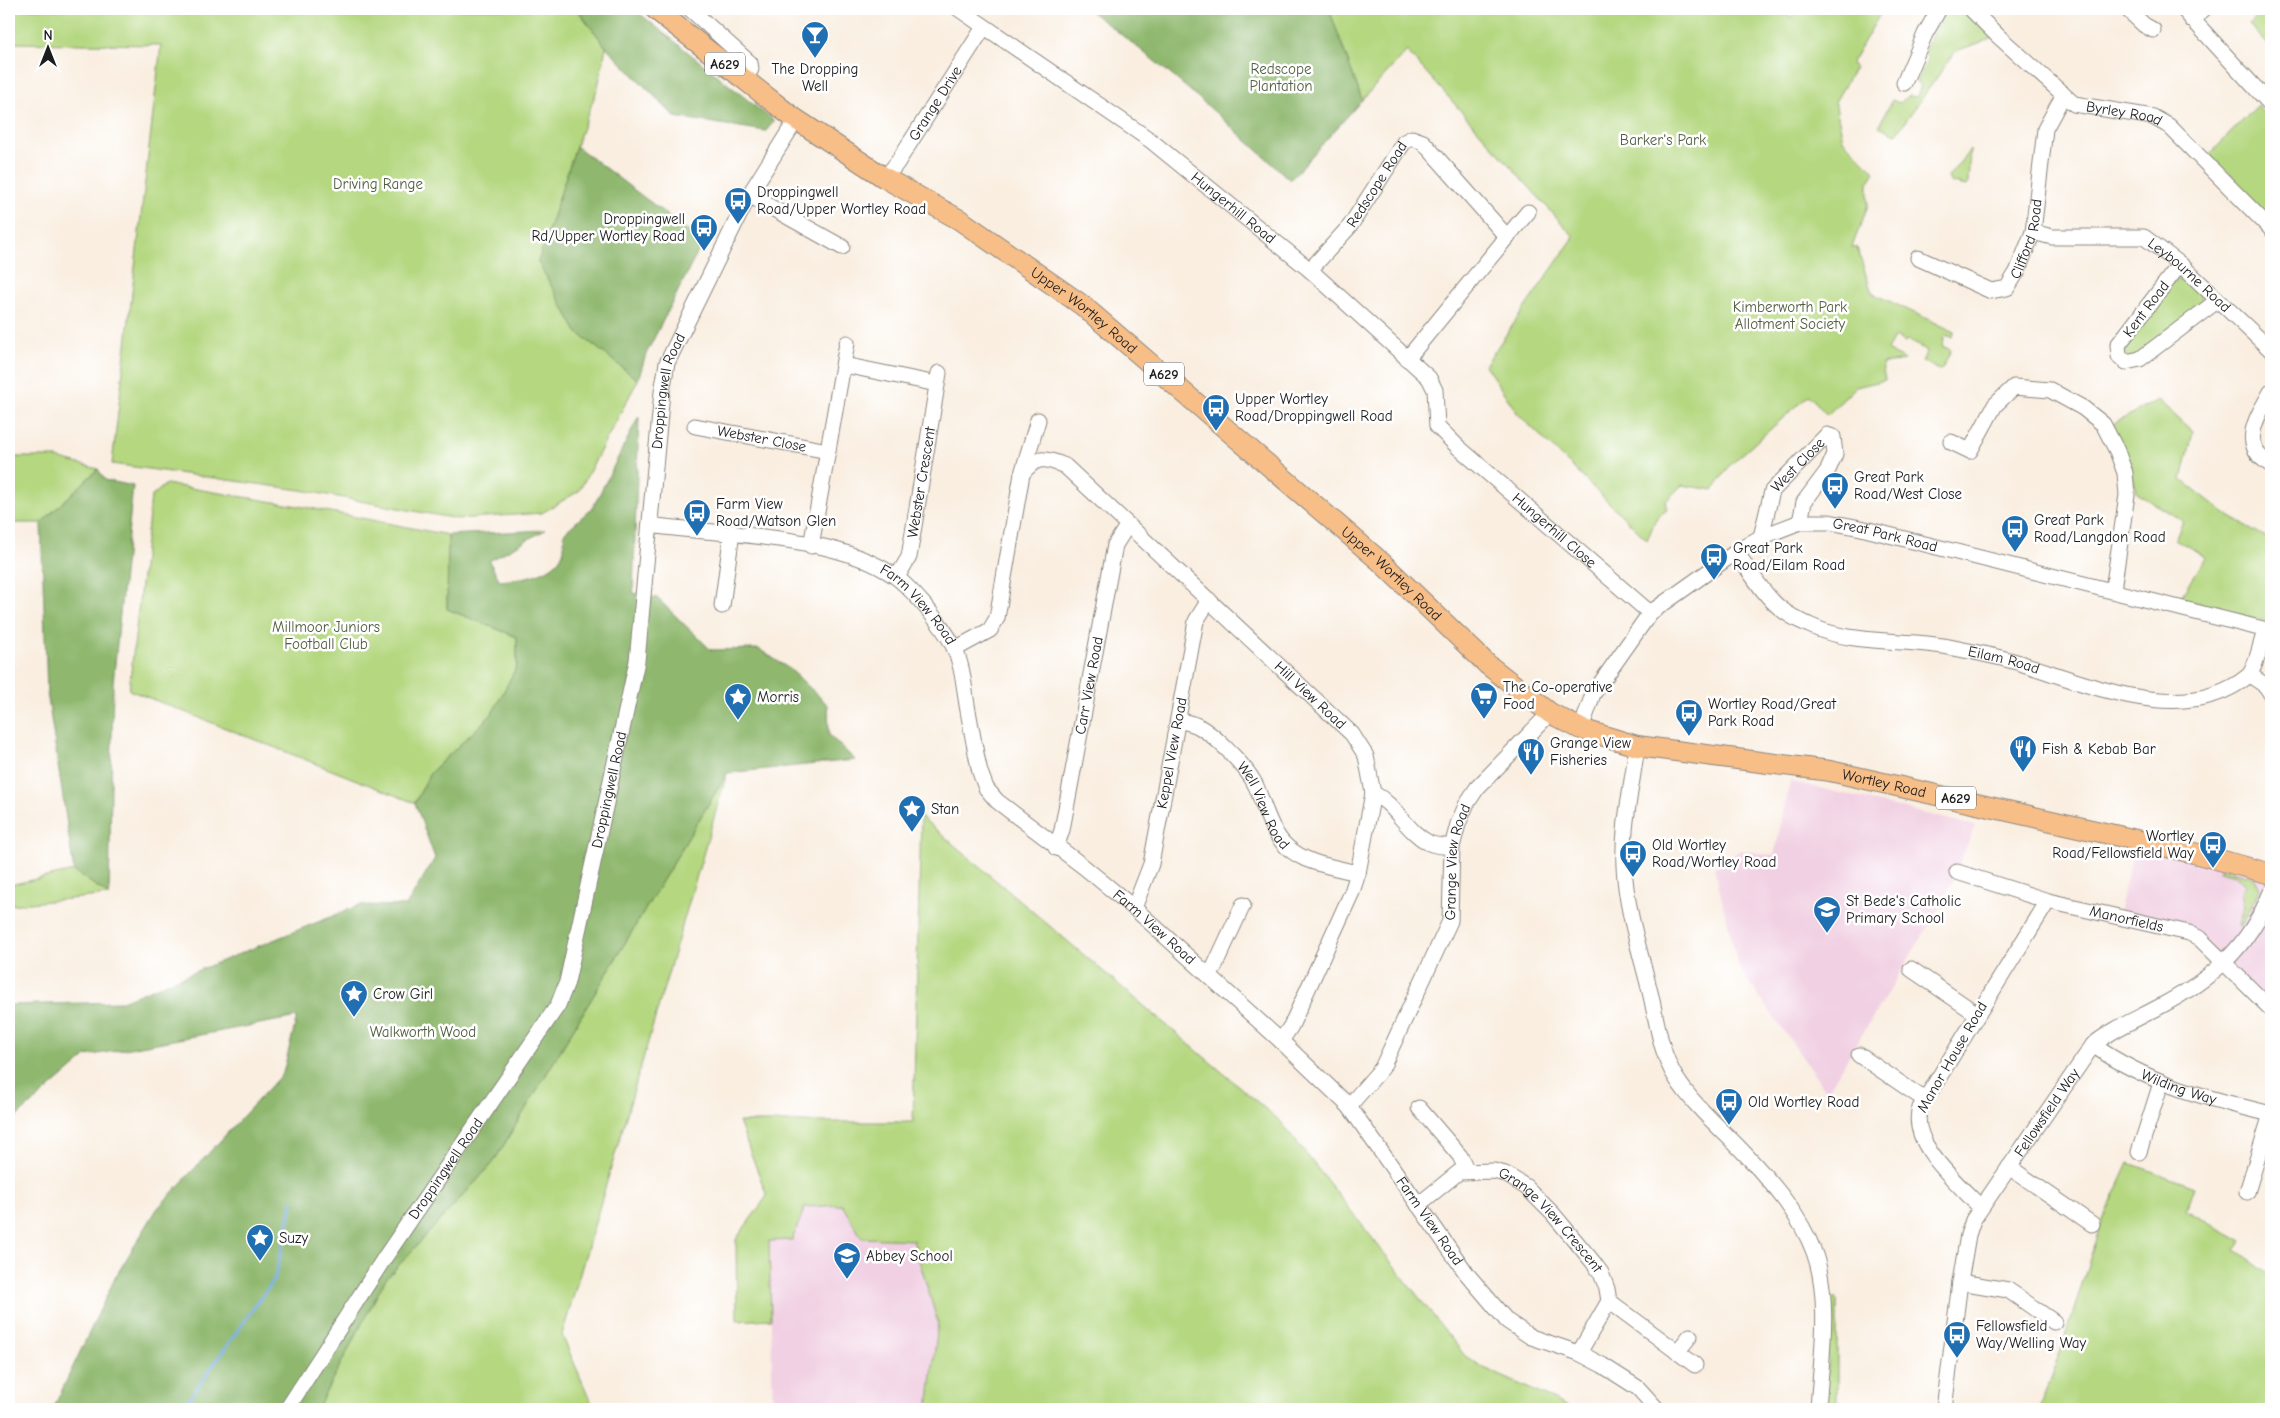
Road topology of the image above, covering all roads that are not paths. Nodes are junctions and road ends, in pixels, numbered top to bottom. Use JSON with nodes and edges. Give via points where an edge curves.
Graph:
{"nodes":[{"id":1,"x":655,"y":9,"type":"edge"},
{"id":2,"x":690,"y":9,"type":"edge"},
{"id":3,"x":959,"y":9,"type":"edge"},
{"id":4,"x":1939,"y":9,"type":"edge"},
{"id":5,"x":1971,"y":9,"type":"edge"},
{"id":6,"x":2127,"y":9,"type":"edge"},
{"id":7,"x":2204,"y":9,"type":"edge"},
{"id":8,"x":2187,"y":14,"type":"edge"},
{"id":9,"x":984,"y":27,"type":"junction"},
{"id":10,"x":2153,"y":30,"type":"dead end"},
{"id":11,"x":745,"y":80,"type":"junction"},
{"id":12,"x":1904,"y":83,"type":"dead end"},
{"id":13,"x":2063,"y":96,"type":"junction"},
{"id":14,"x":2271,"y":105,"type":"edge"},
{"id":15,"x":796,"y":120,"type":"junction"},
{"id":16,"x":885,"y":178,"type":"junction"},
{"id":17,"x":749,"y":195,"type":"junction"},
{"id":18,"x":1528,"y":212,"type":"dead end"},
{"id":19,"x":2271,"y":229,"type":"edge"},
{"id":20,"x":2033,"y":232,"type":"junction"},
{"id":21,"x":1507,"y":237,"type":"junction"},
{"id":22,"x":842,"y":247,"type":"dead end"},
{"id":23,"x":1918,"y":258,"type":"dead end"},
{"id":24,"x":2180,"y":264,"type":"junction"},
{"id":25,"x":1310,"y":270,"type":"junction"},
{"id":26,"x":2217,"y":301,"type":"junction"},
{"id":27,"x":847,"y":343,"type":"dead end"},
{"id":28,"x":2271,"y":350,"type":"edge"},
{"id":29,"x":1407,"y":359,"type":"junction"},
{"id":30,"x":844,"y":365,"type":"junction"},
{"id":31,"x":2271,"y":392,"type":"edge"},
{"id":32,"x":1038,"y":420,"type":"dead end"},
{"id":33,"x":695,"y":426,"type":"dead end"},
{"id":34,"x":1951,"y":442,"type":"dead end"},
{"id":35,"x":1458,"y":447,"type":"joint"},
{"id":36,"x":828,"y":451,"type":"junction"},
{"id":37,"x":2271,"y":464,"type":"edge"},
{"id":38,"x":1022,"y":474,"type":"junction"},
{"id":39,"x":1800,"y":522,"type":"junction"},
{"id":40,"x":650,"y":525,"type":"junction"},
{"id":41,"x":1127,"y":526,"type":"junction"},
{"id":42,"x":732,"y":532,"type":"junction"},
{"id":43,"x":1761,"y":537,"type":"junction"},
{"id":44,"x":811,"y":546,"type":"junction"},
{"id":45,"x":1736,"y":552,"type":"junction"},
{"id":46,"x":897,"y":577,"type":"junction"},
{"id":47,"x":2113,"y":590,"type":"junction"},
{"id":48,"x":1209,"y":600,"type":"junction"},
{"id":49,"x":722,"y":606,"type":"dead end"},
{"id":50,"x":1650,"y":613,"type":"junction"},
{"id":51,"x":2268,"y":631,"type":"edge"},
{"id":52,"x":955,"y":649,"type":"junction"},
{"id":53,"x":2250,"y":674,"type":"junction"},
{"id":54,"x":2271,"y":694,"type":"edge"},
{"id":55,"x":1550,"y":713,"type":"junction"},
{"id":56,"x":1179,"y":720,"type":"junction"},
{"id":57,"x":1581,"y":729,"type":"junction"},
{"id":58,"x":1637,"y":746,"type":"junction"},
{"id":59,"x":1373,"y":793,"type":"junction"},
{"id":60,"x":1452,"y":847,"type":"junction"},
{"id":61,"x":1056,"y":848,"type":"junction"},
{"id":62,"x":1957,"y":872,"type":"dead end"},
{"id":63,"x":1358,"y":873,"type":"junction"},
{"id":64,"x":2271,"y":874,"type":"edge"},
{"id":65,"x":2271,"y":892,"type":"edge"},
{"id":66,"x":2048,"y":901,"type":"junction"},
{"id":67,"x":1243,"y":905,"type":"dead end"},
{"id":68,"x":1134,"y":908,"type":"junction"},
{"id":69,"x":2224,"y":965,"type":"junction"},
{"id":70,"x":1911,"y":969,"type":"dead end"},
{"id":71,"x":1210,"y":976,"type":"junction"},
{"id":72,"x":2271,"y":1009,"type":"edge"},
{"id":73,"x":1977,"y":1014,"type":"junction"},
{"id":74,"x":1281,"y":1041,"type":"junction"},
{"id":75,"x":2093,"y":1045,"type":"junction"},
{"id":76,"x":1859,"y":1055,"type":"dead end"},
{"id":77,"x":2161,"y":1083,"type":"junction"},
{"id":78,"x":1925,"y":1100,"type":"junction"},
{"id":79,"x":1350,"y":1106,"type":"junction"},
{"id":80,"x":1424,"y":1111,"type":"dead end"},
{"id":81,"x":2271,"y":1114,"type":"edge"},
{"id":82,"x":2138,"y":1152,"type":"dead end"},
{"id":83,"x":2009,"y":1167,"type":"junction"},
{"id":84,"x":1467,"y":1171,"type":"junction"},
{"id":85,"x":2247,"y":1192,"type":"dead end"},
{"id":86,"x":1418,"y":1205,"type":"junction"},
{"id":87,"x":1981,"y":1208,"type":"junction"},
{"id":88,"x":2092,"y":1224,"type":"dead end"},
{"id":89,"x":1960,"y":1282,"type":"junction"},
{"id":90,"x":1608,"y":1302,"type":"junction"},
{"id":91,"x":2054,"y":1322,"type":"dead end"},
{"id":92,"x":1690,"y":1336,"type":"dead end"},
{"id":93,"x":1677,"y":1352,"type":"junction"},
{"id":94,"x":1579,"y":1353,"type":"junction"},
{"id":95,"x":1695,"y":1365,"type":"dead end"},
{"id":96,"x":287,"y":1409,"type":"edge"},
{"id":97,"x":1657,"y":1409,"type":"edge"},
{"id":98,"x":1818,"y":1409,"type":"edge"},
{"id":99,"x":1944,"y":1409,"type":"edge"}],
"edges":[{"from":1,"to":11,"type":"main road","name":"Upper Wortley Road","number":"A629"},
{"from":2,"to":11,"type":"street","via":[[750,63],[751,69]]},
{"from":3,"to":9,"type":"street","name":"Hungerhill Road"},
{"from":4,"to":12,"type":"street"},
{"from":5,"to":13,"type":"street","name":"Byrley Road"},
{"from":6,"to":10,"type":"street"},
{"from":7,"to":8,"type":"street"},
{"from":8,"to":14,"type":"street"},
{"from":9,"to":16,"type":"street","name":"Grange Drive"},
{"from":9,"to":25,"type":"street","name":"Hungerhill Road","via":[[1150,140]]},
{"from":11,"to":15,"type":"main road","name":"Upper Wortley Road","number":"A629"},
{"from":13,"to":19,"type":"street","name":"Byrley Road","via":[[2074,104],[2153,117],[2169,126]]},
{"from":13,"to":20,"type":"street","name":"Clifford Road","via":[[2044,129]]},
{"from":15,"to":16,"type":"main road","name":"Upper Wortley Road","number":"A629"},
{"from":15,"to":17,"type":"street","name":"Droppingwell Road"},
{"from":16,"to":55,"type":"main road","name":"Upper Wortley Road","number":"A629","via":[[960,220],[1082,305],[1381,562],[1488,665]]},
{"from":17,"to":22,"type":"street"},
{"from":17,"to":40,"type":"street","name":"Droppingwell Road","via":[[667,363]]},
{"from":18,"to":21,"type":"street"},
{"from":20,"to":23,"type":"street","name":"Clifford Road","via":[[2007,288],[1990,291]]},
{"from":20,"to":24,"type":"street","name":"Leybourne Road","via":[[2052,237],[2144,237]]},
{"from":21,"to":25,"type":"street","name":"Redscope Road","via":[[1423,142],[1412,138],[1404,142],[1350,226]]},
{"from":21,"to":29,"type":"street"},
{"from":24,"to":26,"type":"street","name":"Leybourne Road"},
{"from":24,"to":26,"type":"street","name":"Kent Road","via":[[2118,346],[2118,356],[2126,362],[2140,359]]},
{"from":25,"to":29,"type":"street","name":"Hungerhill Road"},
{"from":26,"to":28,"type":"street","name":"Leybourne Road"},
{"from":27,"to":30,"type":"street"},
{"from":29,"to":35,"type":"street","name":"Hungerhill Road","via":[[1429,378],[1435,390],[1437,426]]},
{"from":30,"to":36,"type":"street"},
{"from":30,"to":46,"type":"street","name":"Webster Crescent","via":[[938,378],[909,557]]},
{"from":31,"to":37,"type":"street","via":[[2254,427],[2251,443],[2259,457]]},
{"from":32,"to":38,"type":"street"},
{"from":33,"to":36,"type":"street","name":"Webster Close"},
{"from":34,"to":47,"type":"street","via":[[1970,451],[1995,405],[2014,387],[2050,390],[2083,408],[2103,424],[2125,473],[2127,495]]},
{"from":35,"to":50,"type":"street","name":"Hungerhill Close"},
{"from":36,"to":44,"type":"street"},
{"from":38,"to":41,"type":"street","name":"Hill View Road","via":[[1038,460],[1051,460],[1065,466]]},
{"from":38,"to":52,"type":"street","via":[[997,618],[990,630]]},
{"from":39,"to":43,"type":"street","name":"Great Park Road"},
{"from":39,"to":43,"type":"street","name":"West Close","via":[[1804,502],[1828,470],[1834,454],[1833,437],[1827,435],[1772,491]]},
{"from":39,"to":47,"type":"street","name":"Great Park Road","via":[[1829,522],[1861,528]]},
{"from":40,"to":42,"type":"street","name":"Farm View Road","via":[[698,532]]},
{"from":40,"to":96,"type":"street","name":"Droppingwell Road","via":[[637,661],[567,982],[558,1004],[385,1257]]},
{"from":41,"to":48,"type":"street","name":"Hill View Road"},
{"from":41,"to":61,"type":"street","name":"Carr View Road","via":[[1114,545],[1062,830]]},
{"from":42,"to":44,"type":"street","name":"Farm View Road"},
{"from":42,"to":49,"type":"street"},
{"from":43,"to":45,"type":"street","name":"Great Park Road"},
{"from":44,"to":46,"type":"street","name":"Farm View Road","via":[[842,551]]},
{"from":45,"to":50,"type":"street","name":"Great Park Road"},
{"from":45,"to":53,"type":"street","name":"Eilam Road","via":[[1779,608],[1811,626],[1841,635],[1952,647],[2145,699],[2183,701],[2210,695]]},
{"from":46,"to":52,"type":"street","name":"Farm View Road","via":[[947,634]]},
{"from":47,"to":51,"type":"street","name":"Great Park Road"},
{"from":48,"to":56,"type":"street","name":"Keppel View Road","via":[[1196,621]]},
{"from":48,"to":59,"type":"street","name":"Hill View Road","via":[[1352,734],[1366,756]]},
{"from":50,"to":57,"type":"street","name":"Great Park Road","via":[[1593,694]]},
{"from":51,"to":53,"type":"street"},
{"from":52,"to":61,"type":"street","name":"Farm View Road","via":[[986,788],[997,802]]},
{"from":53,"to":54,"type":"street"},
{"from":55,"to":57,"type":"main road","name":"Upper Wortley Road","number":"A629"},
{"from":55,"to":60,"type":"street","name":"Grange View Road","via":[[1477,788],[1458,824]]},
{"from":56,"to":63,"type":"street","name":"Well View Road","via":[[1196,725],[1213,737],[1244,768],[1285,846],[1300,857]]},
{"from":56,"to":68,"type":"street","name":"Keppel View Road","via":[[1152,864]]},
{"from":57,"to":58,"type":"main road","name":"Wortley Road","number":"A629"},
{"from":58,"to":64,"type":"main road","name":"Wortley Road","number":"A629","via":[[1839,772],[2194,853]]},
{"from":58,"to":98,"type":"street","via":[[1624,868],[1664,1050],[1676,1077],[1690,1097],[1779,1192],[1795,1214],[1814,1252],[1822,1307]]},
{"from":59,"to":60,"type":"street","via":[[1391,805],[1420,837],[1431,844]]},
{"from":59,"to":63,"type":"street","name":"Hill View Road"},
{"from":60,"to":79,"type":"street","name":"Grange View Road","via":[[1450,921],[1382,1068]]},
{"from":61,"to":68,"type":"street","name":"Farm View Road"},
{"from":62,"to":66,"type":"street","name":"Manorfields"},
{"from":63,"to":74,"type":"street","name":"Hill View Road","via":[[1292,1026]]},
{"from":65,"to":69,"type":"street","name":"Fellowsfield Way","via":[[2249,934]]},
{"from":66,"to":69,"type":"street","name":"Manorfields","via":[[2189,933],[2199,938]]},
{"from":66,"to":73,"type":"street","name":"Manor House Road"},
{"from":67,"to":71,"type":"street"},
{"from":68,"to":71,"type":"street","name":"Farm View Road"},
{"from":69,"to":72,"type":"street","name":"Manorfields"},
{"from":69,"to":75,"type":"street","name":"Fellowsfield Way","via":[[2185,992]]},
{"from":70,"to":73,"type":"street"},
{"from":71,"to":74,"type":"street","name":"Farm View Road"},
{"from":73,"to":78,"type":"street","name":"Manor House Road"},
{"from":74,"to":79,"type":"street","name":"Farm View Road"},
{"from":75,"to":77,"type":"street","name":"Wilding Way","via":[[2129,1069]]},
{"from":75,"to":83,"type":"street","name":"Fellowsfield Way"},
{"from":76,"to":78,"type":"street"},
{"from":77,"to":81,"type":"street","name":"Wilding Way"},
{"from":77,"to":82,"type":"street"},
{"from":78,"to":87,"type":"street","name":"Manor House Road","via":[[1917,1117],[1922,1139]]},
{"from":79,"to":86,"type":"street","name":"Farm View Road"},
{"from":80,"to":84,"type":"street","via":[[1460,1156]]},
{"from":81,"to":85,"type":"street"},
{"from":83,"to":87,"type":"street","name":"Fellowsfield Way"},
{"from":83,"to":88,"type":"street"},
{"from":84,"to":86,"type":"street","via":[[1459,1172]]},
{"from":84,"to":90,"type":"street","name":"Grange View Crescent","via":[[1505,1174],[1526,1187],[1553,1214],[1601,1273]]},
{"from":86,"to":94,"type":"street","name":"Farm View Road","via":[[1467,1274],[1507,1321],[1531,1337]]},
{"from":87,"to":89,"type":"street","name":"Fellowsfield Way","via":[[1968,1236]]},
{"from":89,"to":91,"type":"street","via":[[2008,1290]]},
{"from":89,"to":99,"type":"street","name":"Fellowsfield Way"},
{"from":90,"to":93,"type":"street"},
{"from":90,"to":94,"type":"street"},
{"from":92,"to":93,"type":"street"},
{"from":93,"to":95,"type":"street"},
{"from":94,"to":97,"type":"street","name":"Farm View Road","via":[[1623,1377]]}]}
